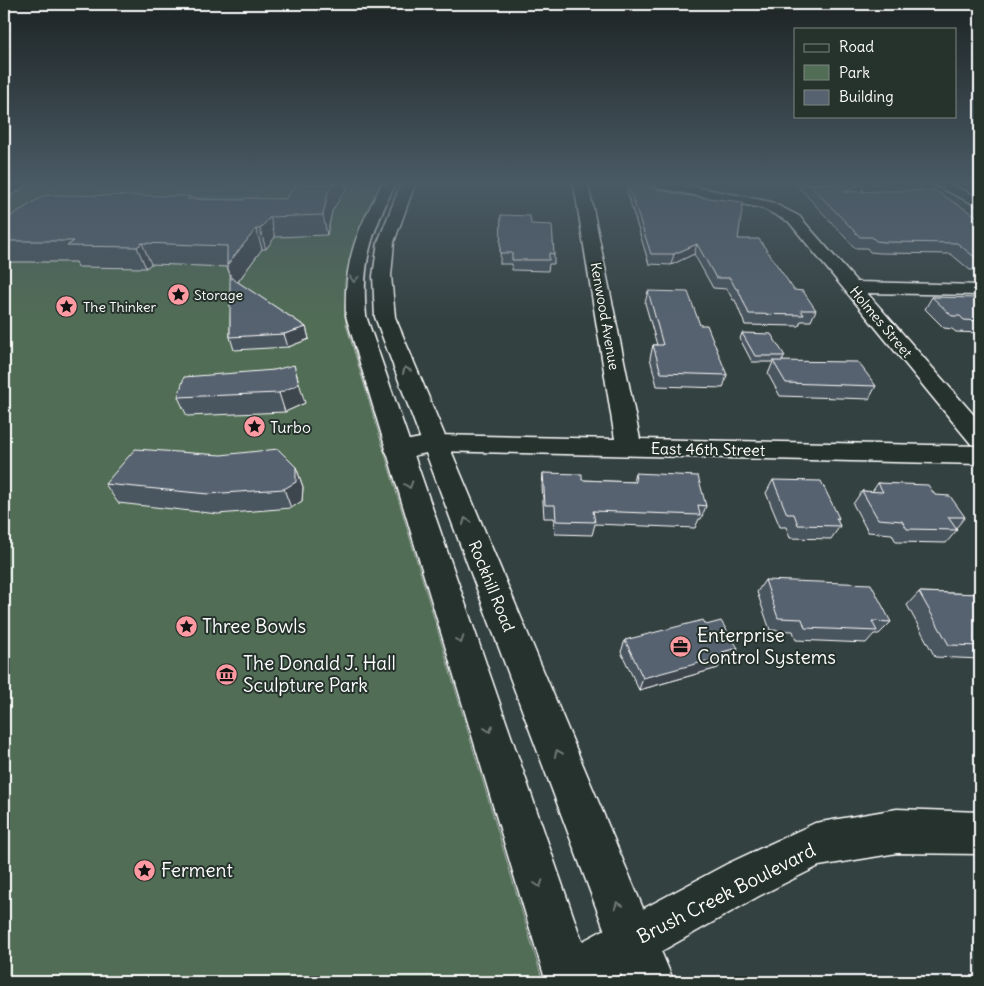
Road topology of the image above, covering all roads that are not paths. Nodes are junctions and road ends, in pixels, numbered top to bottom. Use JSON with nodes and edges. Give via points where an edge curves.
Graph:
{"nodes":[{"id":1,"x":366,"y":230,"type":"edge"},
{"id":2,"x":391,"y":230,"type":"edge"},
{"id":3,"x":588,"y":230,"type":"edge"},
{"id":4,"x":804,"y":230,"type":"edge"},
{"id":5,"x":852,"y":287,"type":"junction"},
{"id":6,"x":980,"y":290,"type":"edge"},
{"id":7,"x":980,"y":438,"type":"edge"},
{"id":8,"x":436,"y":443,"type":"junction"},
{"id":9,"x":628,"y":447,"type":"junction"},
{"id":10,"x":398,"y":450,"type":"junction"},
{"id":11,"x":980,"y":455,"type":"edge"},
{"id":12,"x":980,"y":832,"type":"edge"},
{"id":13,"x":632,"y":941,"type":"junction"},
{"id":14,"x":570,"y":979,"type":"edge"},
{"id":15,"x":650,"y":982,"type":"edge"}],
"edges":[{"from":1,"to":10,"type":"street","one_way":true,"via":[[355,263],[356,316]]},
{"from":8,"to":2,"type":"street","name":"Rockhill Road","one_way":true,"via":[[385,317],[382,276]]},
{"from":3,"to":9,"type":"street","name":"Kenwood Avenue"},
{"from":4,"to":5,"type":"street","name":"Holmes Street"},
{"from":5,"to":6,"type":"street"},
{"from":5,"to":7,"type":"street","name":"Holmes Street"},
{"from":8,"to":9,"type":"street","name":"East 46th Street"},
{"from":8,"to":10,"type":"street","name":"East 46th Street"},
{"from":13,"to":8,"type":"street","name":"Rockhill Road","one_way":true},
{"from":9,"to":11,"type":"street","name":"East 46th Street"},
{"from":10,"to":14,"type":"street","one_way":true},
{"from":12,"to":13,"type":"street","name":"Brush Creek Boulevard","via":[[897,832],[815,845]]},
{"from":13,"to":14,"type":"street","name":"Brush Creek Boulevard"},
{"from":13,"to":15,"type":"street","name":"Rockhill Road"}]}
